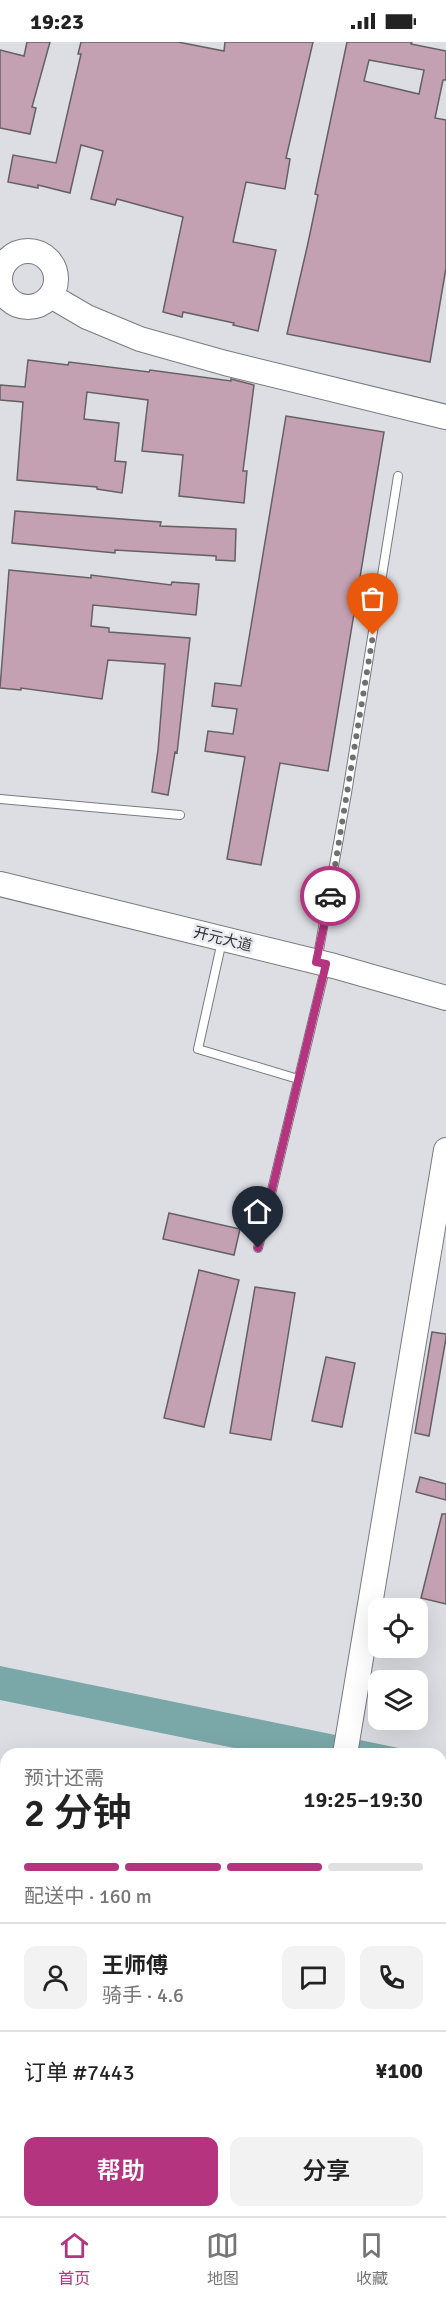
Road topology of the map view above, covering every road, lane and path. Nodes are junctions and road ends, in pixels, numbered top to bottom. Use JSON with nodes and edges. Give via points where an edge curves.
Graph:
{"nodes":[{"id":1,"x":2,"y":265,"type":"edge"},
{"id":2,"x":51,"y":296,"type":"junction"},
{"id":3,"x":446,"y":417,"type":"edge"},
{"id":4,"x":398,"y":476,"type":"dead end"},
{"id":5,"x":0,"y":799,"type":"edge"},
{"id":6,"x":180,"y":815,"type":"dead end"},
{"id":7,"x":0,"y":884,"type":"edge"},
{"id":8,"x":222,"y":939,"type":"junction"},
{"id":9,"x":321,"y":963,"type":"junction"},
{"id":10,"x":446,"y":998,"type":"edge"},
{"id":11,"x":298,"y":1080,"type":"junction"},
{"id":12,"x":446,"y":1150,"type":"edge"},
{"id":13,"x":258,"y":1248,"type":"dead end"},
{"id":14,"x":346,"y":1748,"type":"edge"}],
"edges":[{"from":1,"to":2,"type":"street","via":[[2,290],[15,304],[34,307]]},
{"from":1,"to":2,"type":"street","via":[[22,252],[45,257],[56,275]]},
{"from":2,"to":3,"type":"street","via":[[87,317],[140,339]]},
{"from":4,"to":9,"type":"lane"},
{"from":5,"to":6,"type":"lane"},
{"from":7,"to":8,"type":"street","name":"开元大道"},
{"from":8,"to":9,"type":"street","name":"开元大道"},
{"from":8,"to":11,"type":"lane","via":[[198,1049]]},
{"from":9,"to":10,"type":"street","name":"开元大道"},
{"from":9,"to":11,"type":"lane"},
{"from":11,"to":13,"type":"lane"},
{"from":12,"to":14,"type":"street"}]}
